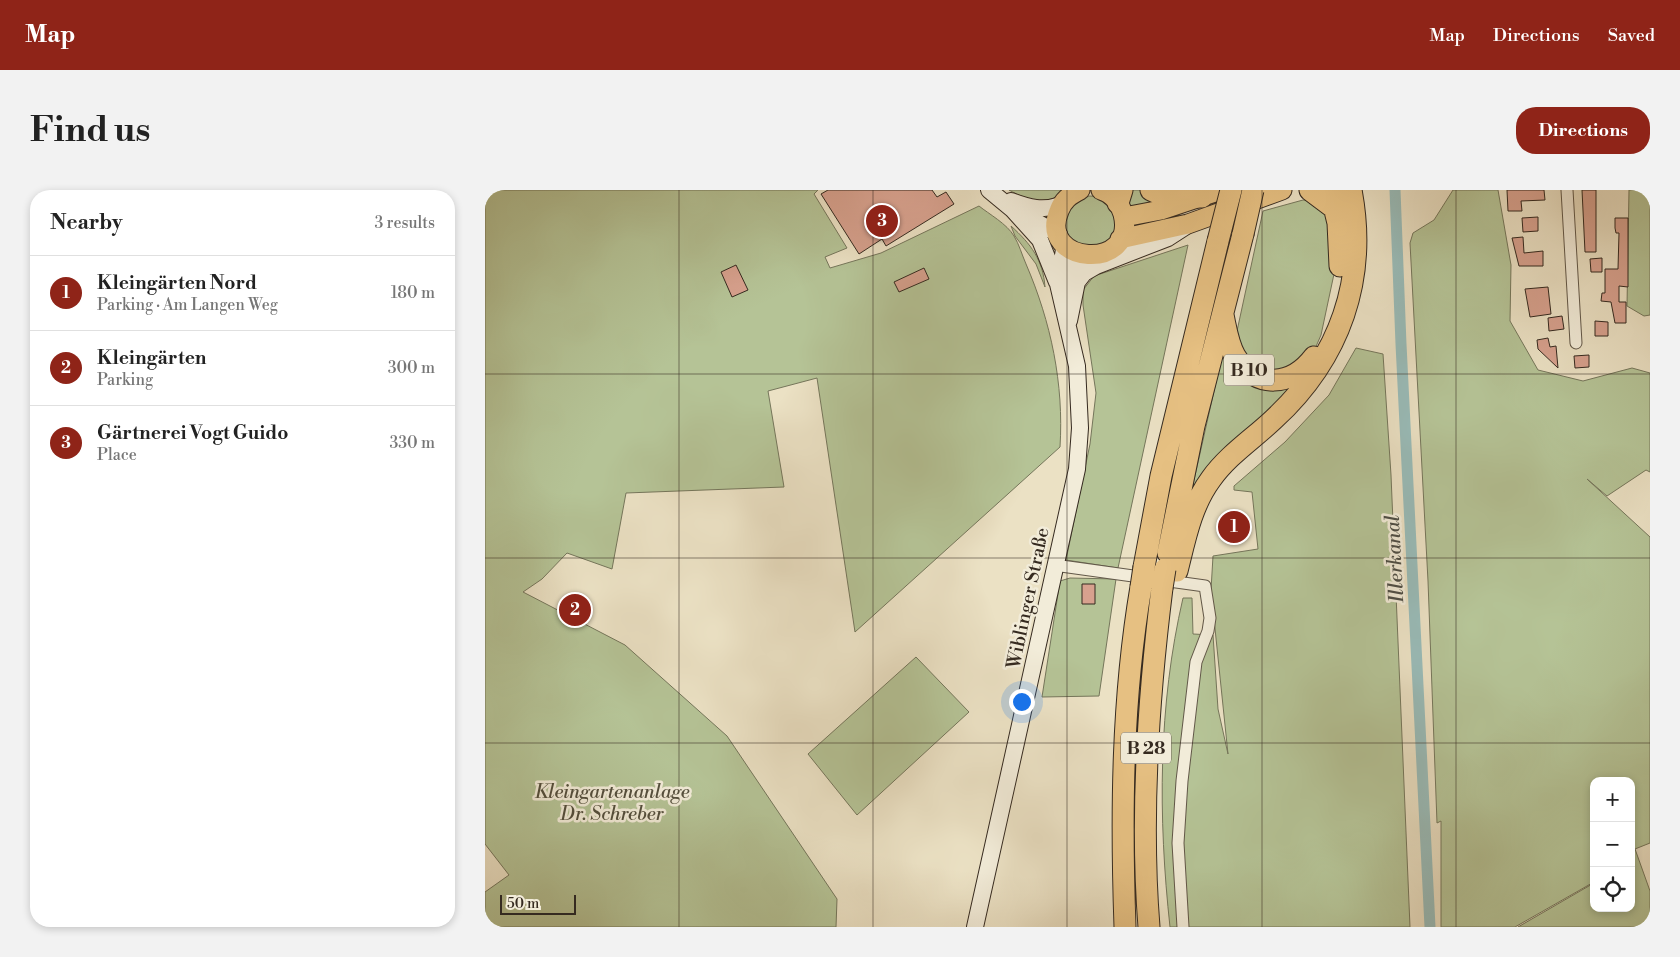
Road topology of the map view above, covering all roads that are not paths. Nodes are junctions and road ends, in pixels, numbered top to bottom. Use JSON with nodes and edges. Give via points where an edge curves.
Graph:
{"nodes":[{"id":1,"x":1080,"y":190,"type":"edge"},
{"id":2,"x":1101,"y":190,"type":"edge"},
{"id":3,"x":1151,"y":190,"type":"edge"},
{"id":4,"x":1231,"y":190,"type":"edge"},
{"id":5,"x":1253,"y":190,"type":"edge"},
{"id":6,"x":1282,"y":190,"type":"edge"},
{"id":7,"x":1310,"y":190,"type":"edge"},
{"id":8,"x":1351,"y":190,"type":"edge"},
{"id":9,"x":1567,"y":190,"type":"edge"},
{"id":10,"x":990,"y":191,"type":"edge"},
{"id":11,"x":1212,"y":194,"type":"edge"},
{"id":12,"x":1332,"y":199,"type":"edge"},
{"id":13,"x":1121,"y":203,"type":"edge"},
{"id":14,"x":1061,"y":205,"type":"junction"},
{"id":15,"x":1012,"y":209,"type":"junction"},
{"id":16,"x":1188,"y":224,"type":"junction"},
{"id":17,"x":1062,"y":239,"type":"junction"},
{"id":18,"x":1120,"y":239,"type":"junction"},
{"id":19,"x":1087,"y":256,"type":"junction"},
{"id":20,"x":1058,"y":284,"type":"junction"},
{"id":21,"x":1063,"y":305,"type":"junction"},
{"id":22,"x":1213,"y":307,"type":"junction"},
{"id":23,"x":1068,"y":326,"type":"junction"},
{"id":24,"x":1576,"y":343,"type":"dead end"},
{"id":25,"x":1054,"y":564,"type":"junction"},
{"id":26,"x":1161,"y":578,"type":"junction"},
{"id":27,"x":975,"y":927,"type":"edge"},
{"id":28,"x":1125,"y":927,"type":"edge"},
{"id":29,"x":1149,"y":927,"type":"edge"},
{"id":30,"x":1183,"y":927,"type":"edge"}],
"edges":[{"from":1,"to":14,"type":"main road"},
{"from":2,"to":13,"type":"main road"},
{"from":3,"to":11,"type":"highway","via":[[1174,198]]},
{"from":4,"to":22,"type":"highway","number":"B 10","bridge":true,"via":[[1218,240]]},
{"from":5,"to":22,"type":"highway","number":"B 10","bridge":true,"via":[[1243,234]]},
{"from":6,"to":16,"type":"main road"},
{"from":7,"to":12,"type":"highway","number":"B 10"},
{"from":8,"to":26,"type":"highway","via":[[1356,225],[1352,279],[1340,327],[1327,356],[1273,420],[1222,465],[1200,496]]},
{"from":9,"to":24,"type":"street"},
{"from":10,"to":14,"type":"main road","via":[[1031,208]]},
{"from":10,"to":15,"type":"main road"},
{"from":11,"to":13,"type":"main road","via":[[1144,214]]},
{"from":12,"to":22,"type":"highway","number":"B 10","via":[[1339,223],[1341,260],[1335,303],[1324,339],[1314,358],[1302,371],[1276,380],[1265,379],[1246,368],[1236,357]]},
{"from":13,"to":18,"type":"main road","via":[[1125,224]]},
{"from":14,"to":17,"type":"main road","via":[[1057,224]]},
{"from":15,"to":17,"type":"main road"},
{"from":15,"to":20,"type":"main road","via":[[1040,240]]},
{"from":16,"to":18,"type":"main road"},
{"from":16,"to":23,"type":"main road","via":[[1168,238],[1084,273],[1077,282]]},
{"from":17,"to":19,"type":"main road","via":[[1071,250]]},
{"from":17,"to":20,"type":"main road","name":"Wiblinger Straße"},
{"from":18,"to":19,"type":"main road","via":[[1106,252]]},
{"from":19,"to":21,"type":"main road","name":"Wiblinger Straße","via":[[1071,270]]},
{"from":20,"to":21,"type":"main road","name":"Wiblinger Straße"},
{"from":21,"to":23,"type":"main road","name":"Wiblinger Straße"},
{"from":22,"to":26,"type":"highway","number":"B 28","via":[[1193,430]]},
{"from":23,"to":25,"type":"main road","name":"Wiblinger Straße","via":[[1077,366],[1081,428],[1077,469]]},
{"from":25,"to":27,"type":"main road","name":"Wiblinger Straße"},
{"from":25,"to":30,"type":"street","via":[[1205,586],[1210,618],[1196,662],[1181,790],[1178,843]]},
{"from":26,"to":28,"type":"highway","number":"B 28","via":[[1129,671],[1122,780]]},
{"from":26,"to":29,"type":"highway","number":"B 28","via":[[1145,782]]}]}
